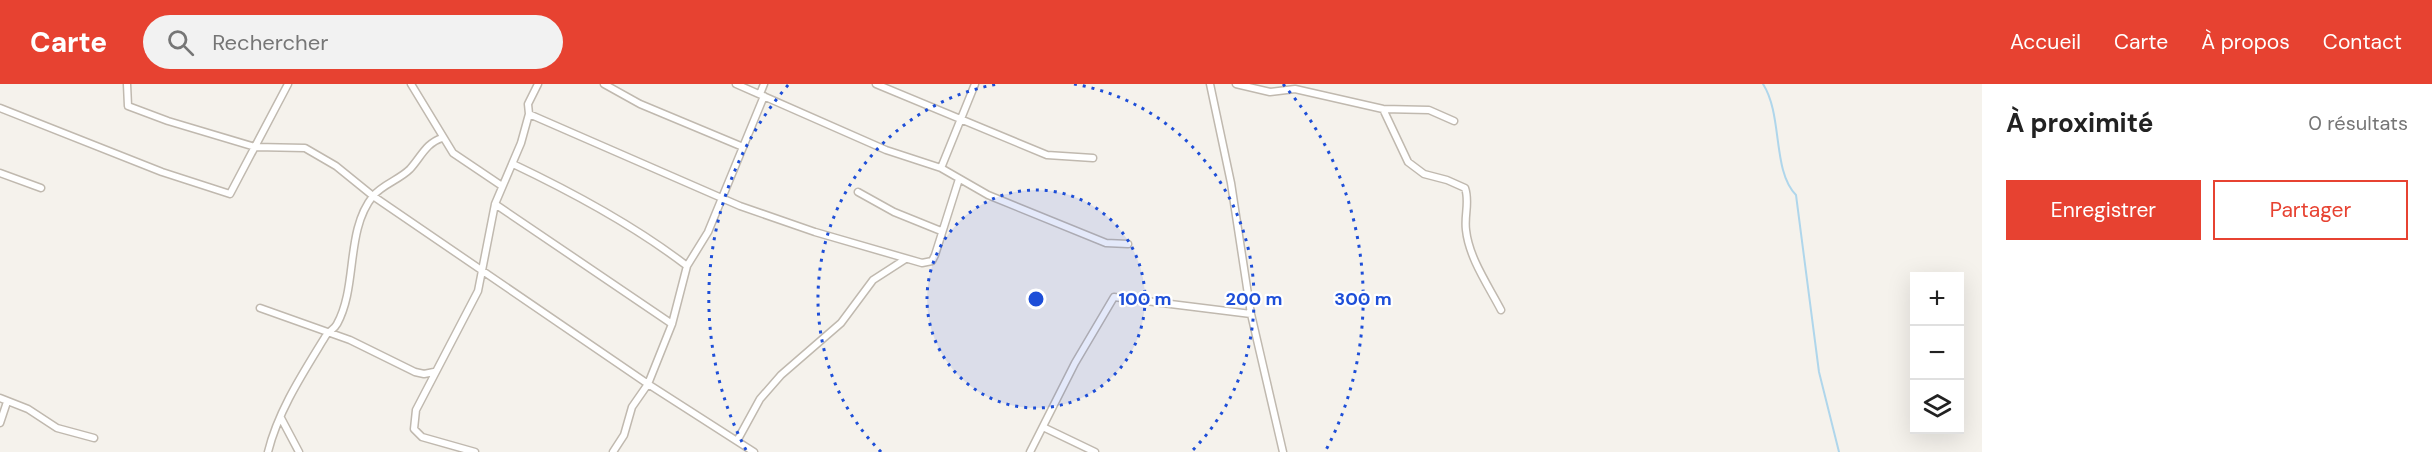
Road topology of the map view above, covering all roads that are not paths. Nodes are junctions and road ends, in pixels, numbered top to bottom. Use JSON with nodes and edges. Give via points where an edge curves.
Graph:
{"nodes":[{"id":1,"x":127,"y":84,"type":"edge"},
{"id":2,"x":288,"y":84,"type":"edge"},
{"id":3,"x":411,"y":84,"type":"edge"},
{"id":4,"x":538,"y":84,"type":"edge"},
{"id":5,"x":604,"y":84,"type":"edge"},
{"id":6,"x":735,"y":84,"type":"edge"},
{"id":7,"x":764,"y":84,"type":"edge"},
{"id":8,"x":876,"y":84,"type":"edge"},
{"id":9,"x":975,"y":84,"type":"edge"},
{"id":10,"x":1210,"y":84,"type":"edge"},
{"id":11,"x":1236,"y":84,"type":"edge"},
{"id":12,"x":762,"y":95,"type":"junction"},
{"id":13,"x":0,"y":108,"type":"edge"},
{"id":14,"x":1383,"y":109,"type":"junction"},
{"id":15,"x":529,"y":114,"type":"junction"},
{"id":16,"x":963,"y":118,"type":"junction"},
{"id":17,"x":1454,"y":122,"type":"dead end"},
{"id":18,"x":442,"y":138,"type":"junction"},
{"id":19,"x":255,"y":147,"type":"junction"},
{"id":20,"x":743,"y":147,"type":"junction"},
{"id":21,"x":1093,"y":158,"type":"dead end"},
{"id":22,"x":513,"y":164,"type":"junction"},
{"id":23,"x":941,"y":168,"type":"junction"},
{"id":24,"x":0,"y":173,"type":"edge"},
{"id":25,"x":958,"y":179,"type":"junction"},
{"id":26,"x":502,"y":186,"type":"junction"},
{"id":27,"x":41,"y":188,"type":"dead end"},
{"id":28,"x":858,"y":192,"type":"dead end"},
{"id":29,"x":373,"y":196,"type":"junction"},
{"id":30,"x":722,"y":197,"type":"junction"},
{"id":31,"x":495,"y":204,"type":"junction"},
{"id":32,"x":941,"y":231,"type":"junction"},
{"id":33,"x":1128,"y":244,"type":"dead end"},
{"id":34,"x":904,"y":260,"type":"junction"},
{"id":35,"x":687,"y":266,"type":"junction"},
{"id":36,"x":483,"y":271,"type":"junction"},
{"id":37,"x":260,"y":308,"type":"dead end"},
{"id":38,"x":1501,"y":310,"type":"dead end"},
{"id":39,"x":1251,"y":314,"type":"junction"},
{"id":40,"x":672,"y":324,"type":"junction"},
{"id":41,"x":328,"y":333,"type":"junction"},
{"id":42,"x":434,"y":372,"type":"junction"},
{"id":43,"x":648,"y":384,"type":"junction"},
{"id":44,"x":0,"y":398,"type":"edge"},
{"id":45,"x":7,"y":402,"type":"junction"},
{"id":46,"x":280,"y":418,"type":"junction"},
{"id":47,"x":0,"y":423,"type":"edge"},
{"id":48,"x":1045,"y":428,"type":"junction"},
{"id":49,"x":94,"y":438,"type":"dead end"},
{"id":50,"x":737,"y":441,"type":"junction"},
{"id":51,"x":268,"y":452,"type":"edge"},
{"id":52,"x":299,"y":452,"type":"edge"},
{"id":53,"x":475,"y":452,"type":"edge"},
{"id":54,"x":613,"y":452,"type":"edge"},
{"id":55,"x":754,"y":452,"type":"edge"},
{"id":56,"x":1030,"y":452,"type":"edge"},
{"id":57,"x":1095,"y":452,"type":"edge"},
{"id":58,"x":1283,"y":452,"type":"edge"}],
"edges":[{"from":1,"to":19,"type":"street","via":[[128,106]]},
{"from":2,"to":19,"type":"street"},
{"from":3,"to":18,"type":"street"},
{"from":4,"to":15,"type":"street","via":[[528,104]]},
{"from":5,"to":20,"type":"street","via":[[640,104]]},
{"from":6,"to":12,"type":"street"},
{"from":7,"to":12,"type":"street"},
{"from":8,"to":16,"type":"street"},
{"from":9,"to":16,"type":"street"},
{"from":10,"to":39,"type":"street","via":[[1231,183]]},
{"from":11,"to":14,"type":"street","via":[[1270,92],[1295,89]]},
{"from":12,"to":20,"type":"street"},
{"from":12,"to":23,"type":"street","via":[[886,150]]},
{"from":13,"to":19,"type":"street","via":[[162,172],[230,194]]},
{"from":14,"to":17,"type":"street","via":[[1429,110]]},
{"from":14,"to":38,"type":"street","via":[[1415,169],[1465,188],[1465,228],[1470,248]]},
{"from":15,"to":22,"type":"street"},
{"from":15,"to":30,"type":"street"},
{"from":16,"to":21,"type":"street","via":[[1047,155]]},
{"from":16,"to":23,"type":"street"},
{"from":18,"to":26,"type":"street","via":[[467,165]]},
{"from":18,"to":29,"type":"street","via":[[428,144],[408,171]]},
{"from":19,"to":29,"type":"street","via":[[305,148],[336,166]]},
{"from":20,"to":30,"type":"street"},
{"from":22,"to":26,"type":"street"},
{"from":22,"to":35,"type":"street","via":[[591,203],[656,242]]},
{"from":23,"to":25,"type":"street"},
{"from":24,"to":27,"type":"street"},
{"from":25,"to":32,"type":"street"},
{"from":25,"to":33,"type":"street","via":[[1106,243]]},
{"from":26,"to":31,"type":"street"},
{"from":28,"to":32,"type":"street"},
{"from":29,"to":36,"type":"street"},
{"from":29,"to":41,"type":"street","via":[[354,247],[346,303],[336,327]]},
{"from":30,"to":34,"type":"street"},
{"from":30,"to":35,"type":"street","via":[[708,232]]},
{"from":31,"to":36,"type":"street"},
{"from":31,"to":40,"type":"street"},
{"from":32,"to":34,"type":"street","via":[[932,261]]},
{"from":34,"to":50,"type":"street","via":[[873,280],[841,323],[781,375],[760,399]]},
{"from":35,"to":40,"type":"street"},
{"from":36,"to":42,"type":"street","via":[[478,291]]},
{"from":36,"to":43,"type":"street"},
{"from":37,"to":41,"type":"street"},
{"from":39,"to":48,"type":"street","via":[[1114,297]]},
{"from":39,"to":58,"type":"street"},
{"from":40,"to":43,"type":"street"},
{"from":41,"to":42,"type":"street","via":[[415,372]]},
{"from":41,"to":46,"type":"street"},
{"from":42,"to":53,"type":"street","via":[[416,410],[414,429],[422,437]]},
{"from":43,"to":50,"type":"street"},
{"from":43,"to":54,"type":"street","via":[[632,407],[624,435]]},
{"from":44,"to":45,"type":"street"},
{"from":45,"to":47,"type":"street"},
{"from":45,"to":49,"type":"street","via":[[28,409],[57,428]]},
{"from":46,"to":51,"type":"street"},
{"from":46,"to":52,"type":"street"},
{"from":48,"to":56,"type":"street"},
{"from":48,"to":57,"type":"street"},
{"from":50,"to":55,"type":"street"}]}
